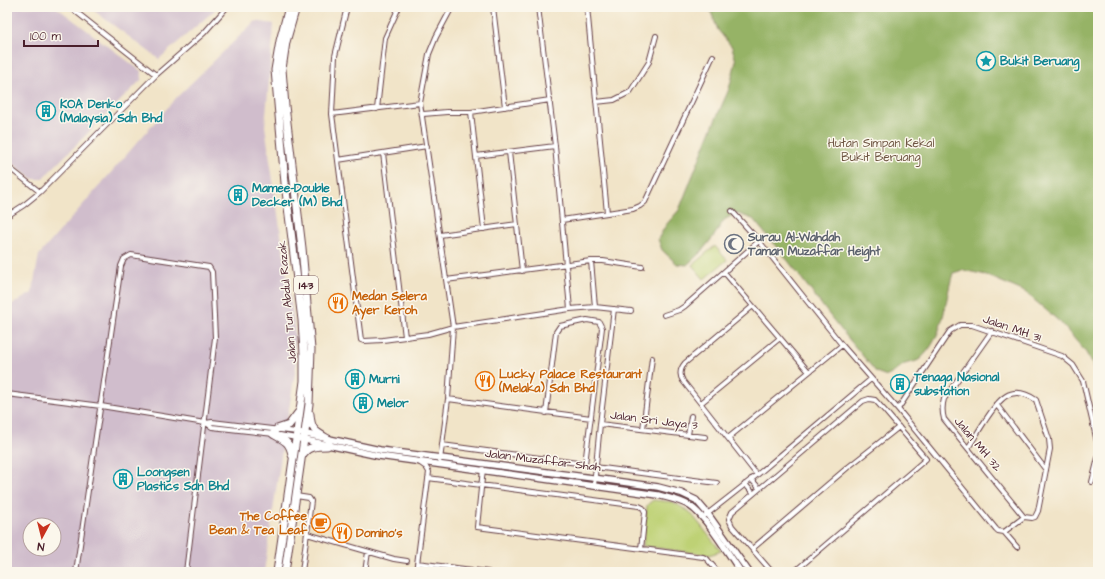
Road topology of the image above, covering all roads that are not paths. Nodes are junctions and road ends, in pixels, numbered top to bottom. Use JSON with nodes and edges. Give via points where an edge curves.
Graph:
{"nodes":[{"id":1,"x":70,"y":7,"type":"edge"},
{"id":2,"x":227,"y":7,"type":"edge"},
{"id":3,"x":289,"y":7,"type":"edge"},
{"id":4,"x":296,"y":7,"type":"edge"},
{"id":5,"x":347,"y":7,"type":"edge"},
{"id":6,"x":399,"y":7,"type":"edge"},
{"id":7,"x":452,"y":7,"type":"edge"},
{"id":8,"x":492,"y":7,"type":"edge"},
{"id":9,"x":538,"y":7,"type":"edge"},
{"id":10,"x":587,"y":7,"type":"edge"},
{"id":11,"x":656,"y":36,"type":"dead end"},
{"id":12,"x":712,"y":56,"type":"dead end"},
{"id":13,"x":156,"y":75,"type":"junction"},
{"id":14,"x":550,"y":100,"type":"junction"},
{"id":15,"x":596,"y":102,"type":"junction"},
{"id":16,"x":420,"y":103,"type":"junction"},
{"id":17,"x":505,"y":107,"type":"junction"},
{"id":18,"x":376,"y":109,"type":"junction"},
{"id":19,"x":471,"y":112,"type":"junction"},
{"id":20,"x":332,"y":114,"type":"junction"},
{"id":21,"x":423,"y":114,"type":"junction"},
{"id":22,"x":427,"y":146,"type":"junction"},
{"id":23,"x":555,"y":146,"type":"junction"},
{"id":24,"x":509,"y":152,"type":"junction"},
{"id":25,"x":383,"y":153,"type":"junction"},
{"id":26,"x":476,"y":156,"type":"junction"},
{"id":27,"x":338,"y":160,"type":"junction"},
{"id":28,"x":7,"y":166,"type":"edge"},
{"id":29,"x":40,"y":192,"type":"junction"},
{"id":30,"x":732,"y":211,"type":"dead end"},
{"id":31,"x":607,"y":213,"type":"junction"},
{"id":32,"x":7,"y":216,"type":"edge"},
{"id":33,"x":562,"y":220,"type":"junction"},
{"id":34,"x":517,"y":224,"type":"junction"},
{"id":35,"x":484,"y":229,"type":"junction"},
{"id":36,"x":440,"y":235,"type":"junction"},
{"id":37,"x":759,"y":241,"type":"junction"},
{"id":38,"x":591,"y":261,"type":"junction"},
{"id":39,"x":565,"y":264,"type":"junction"},
{"id":40,"x":642,"y":266,"type":"dead end"},
{"id":41,"x":522,"y":270,"type":"junction"},
{"id":42,"x":724,"y":272,"type":"junction"},
{"id":43,"x":446,"y":280,"type":"junction"},
{"id":44,"x":753,"y":306,"type":"junction"},
{"id":45,"x":595,"y":307,"type":"junction"},
{"id":46,"x":614,"y":309,"type":"junction"},
{"id":47,"x":570,"y":310,"type":"junction"},
{"id":48,"x":631,"y":311,"type":"dead end"},
{"id":49,"x":664,"y":315,"type":"dead end"},
{"id":50,"x":453,"y":327,"type":"junction"},
{"id":51,"x":992,"y":331,"type":"junction"},
{"id":52,"x":405,"y":337,"type":"junction"},
{"id":53,"x":780,"y":338,"type":"junction"},
{"id":54,"x":842,"y":345,"type":"junction"},
{"id":55,"x":652,"y":358,"type":"dead end"},
{"id":56,"x":808,"y":372,"type":"junction"},
{"id":57,"x":871,"y":379,"type":"junction"},
{"id":58,"x":7,"y":394,"type":"edge"},
{"id":59,"x":448,"y":399,"type":"junction"},
{"id":60,"x":701,"y":403,"type":"junction"},
{"id":61,"x":309,"y":404,"type":"junction"},
{"id":62,"x":996,"y":404,"type":"junction"},
{"id":63,"x":101,"y":406,"type":"junction"},
{"id":64,"x":898,"y":408,"type":"junction"},
{"id":65,"x":300,"y":409,"type":"junction"},
{"id":66,"x":546,"y":413,"type":"junction"},
{"id":67,"x":690,"y":416,"type":"dead end"},
{"id":68,"x":591,"y":418,"type":"junction"},
{"id":69,"x":205,"y":423,"type":"junction"},
{"id":70,"x":600,"y":424,"type":"junction"},
{"id":71,"x":899,"y":427,"type":"junction"},
{"id":72,"x":643,"y":429,"type":"junction"},
{"id":73,"x":275,"y":432,"type":"junction"},
{"id":74,"x":688,"y":435,"type":"junction"},
{"id":75,"x":300,"y":436,"type":"junction"},
{"id":76,"x":705,"y":437,"type":"dead end"},
{"id":77,"x":728,"y":438,"type":"junction"},
{"id":78,"x":329,"y":443,"type":"junction"},
{"id":79,"x":442,"y":445,"type":"junction"},
{"id":80,"x":1098,"y":446,"type":"edge"},
{"id":81,"x":968,"y":448,"type":"junction"},
{"id":82,"x":301,"y":458,"type":"junction"},
{"id":83,"x":440,"y":458,"type":"junction"},
{"id":84,"x":1098,"y":458,"type":"edge"},
{"id":85,"x":419,"y":462,"type":"junction"},
{"id":86,"x":439,"y":464,"type":"junction"},
{"id":87,"x":484,"y":464,"type":"junction"},
{"id":88,"x":595,"y":467,"type":"junction"},
{"id":89,"x":292,"y":469,"type":"junction"},
{"id":90,"x":1046,"y":470,"type":"junction"},
{"id":91,"x":483,"y":472,"type":"junction"},
{"id":92,"x":756,"y":475,"type":"junction"},
{"id":93,"x":428,"y":478,"type":"junction"},
{"id":94,"x":594,"y":478,"type":"junction"},
{"id":95,"x":752,"y":479,"type":"junction"},
{"id":96,"x":1092,"y":482,"type":"dead end"},
{"id":97,"x":717,"y":483,"type":"dead end"},
{"id":98,"x":745,"y":484,"type":"junction"},
{"id":99,"x":481,"y":485,"type":"junction"},
{"id":100,"x":594,"y":486,"type":"junction"},
{"id":101,"x":759,"y":488,"type":"junction"},
{"id":102,"x":753,"y":493,"type":"junction"},
{"id":103,"x":296,"y":496,"type":"junction"},
{"id":104,"x":708,"y":514,"type":"junction"},
{"id":105,"x":1024,"y":517,"type":"junction"},
{"id":106,"x":703,"y":518,"type":"junction"},
{"id":107,"x":1004,"y":532,"type":"junction"},
{"id":108,"x":307,"y":534,"type":"junction"},
{"id":109,"x":1017,"y":547,"type":"dead end"},
{"id":110,"x":642,"y":549,"type":"junction"},
{"id":111,"x":752,"y":549,"type":"junction"},
{"id":112,"x":368,"y":552,"type":"junction"},
{"id":113,"x":407,"y":561,"type":"dead end"},
{"id":114,"x":417,"y":563,"type":"junction"},
{"id":115,"x":76,"y":572,"type":"edge"},
{"id":116,"x":186,"y":572,"type":"edge"},
{"id":117,"x":277,"y":572,"type":"edge"},
{"id":118,"x":285,"y":572,"type":"edge"},
{"id":119,"x":302,"y":572,"type":"edge"},
{"id":120,"x":365,"y":572,"type":"edge"},
{"id":121,"x":416,"y":572,"type":"edge"},
{"id":122,"x":488,"y":572,"type":"edge"},
{"id":123,"x":718,"y":572,"type":"edge"},
{"id":124,"x":741,"y":572,"type":"edge"},
{"id":125,"x":749,"y":572,"type":"edge"},
{"id":126,"x":772,"y":572,"type":"edge"},
{"id":127,"x":794,"y":572,"type":"edge"}],
"edges":[{"from":1,"to":13,"type":"street"},
{"from":2,"to":13,"type":"street","via":[[204,33]]},
{"from":3,"to":65,"type":"highway","name":"Jalan Tun Abdul Razak","number":"143","via":[[275,70],[304,348],[304,381]]},
{"from":4,"to":61,"type":"highway","name":"Jalan Tun Abdul Razak","number":"143","via":[[286,42],[282,69],[310,333]]},
{"from":5,"to":20,"type":"street","via":[[335,56]]},
{"from":6,"to":18,"type":"street","via":[[385,38]]},
{"from":7,"to":16,"type":"street","via":[[429,54]]},
{"from":8,"to":17,"type":"street"},
{"from":9,"to":14,"type":"street"},
{"from":10,"to":15,"type":"street"},
{"from":11,"to":15,"type":"street","via":[[649,62],[630,92],[614,100]]},
{"from":12,"to":31,"type":"street","via":[[645,202],[633,209]]},
{"from":13,"to":29,"type":"street"},
{"from":14,"to":17,"type":"street"},
{"from":14,"to":23,"type":"street"},
{"from":15,"to":31,"type":"street"},
{"from":16,"to":18,"type":"street"},
{"from":16,"to":21,"type":"street"},
{"from":17,"to":19,"type":"street"},
{"from":18,"to":20,"type":"street"},
{"from":19,"to":21,"type":"street"},
{"from":19,"to":26,"type":"street"},
{"from":20,"to":27,"type":"street"},
{"from":21,"to":22,"type":"street"},
{"from":22,"to":25,"type":"street"},
{"from":22,"to":36,"type":"street"},
{"from":23,"to":24,"type":"street"},
{"from":23,"to":33,"type":"street"},
{"from":24,"to":26,"type":"street"},
{"from":24,"to":34,"type":"street"},
{"from":25,"to":27,"type":"street"},
{"from":25,"to":52,"type":"street"},
{"from":26,"to":35,"type":"street"},
{"from":27,"to":52,"type":"street","via":[[361,340]]},
{"from":28,"to":29,"type":"street"},
{"from":29,"to":32,"type":"street"},
{"from":30,"to":37,"type":"street"},
{"from":31,"to":33,"type":"street"},
{"from":33,"to":39,"type":"street"},
{"from":34,"to":35,"type":"street"},
{"from":34,"to":41,"type":"street"},
{"from":35,"to":36,"type":"street"},
{"from":36,"to":43,"type":"street"},
{"from":37,"to":42,"type":"street"},
{"from":37,"to":54,"type":"street"},
{"from":38,"to":39,"type":"street"},
{"from":38,"to":40,"type":"street"},
{"from":38,"to":45,"type":"street"},
{"from":39,"to":41,"type":"street"},
{"from":39,"to":47,"type":"street"},
{"from":41,"to":43,"type":"street"},
{"from":42,"to":44,"type":"street"},
{"from":42,"to":49,"type":"street","via":[[685,306]]},
{"from":43,"to":50,"type":"street"},
{"from":44,"to":53,"type":"street"},
{"from":44,"to":60,"type":"street","via":[[682,366],[681,378]]},
{"from":45,"to":46,"type":"street"},
{"from":45,"to":47,"type":"street"},
{"from":46,"to":48,"type":"street"},
{"from":46,"to":70,"type":"street"},
{"from":47,"to":50,"type":"street"},
{"from":50,"to":52,"type":"street"},
{"from":50,"to":59,"type":"street"},
{"from":51,"to":64,"type":"street","name":"Jalan MH 31","via":[[966,324],[954,327]]},
{"from":51,"to":80,"type":"street","name":"Jalan MH 31","via":[[1062,356],[1073,365],[1083,381]]},
{"from":51,"to":81,"type":"street","name":"Jalan MH 32","via":[[942,405],[944,419]]},
{"from":53,"to":56,"type":"street"},
{"from":53,"to":60,"type":"street"},
{"from":54,"to":56,"type":"street"},
{"from":54,"to":57,"type":"street"},
{"from":55,"to":72,"type":"street"},
{"from":56,"to":77,"type":"street"},
{"from":57,"to":64,"type":"street"},
{"from":57,"to":92,"type":"street"},
{"from":58,"to":63,"type":"street"},
{"from":59,"to":66,"type":"street"},
{"from":59,"to":79,"type":"street"},
{"from":60,"to":77,"type":"street"},
{"from":61,"to":75,"type":"highway","name":"Jalan Tun Abdul Razak","number":"143"},
{"from":61,"to":78,"type":"highway","via":[[311,427]]},
{"from":62,"to":81,"type":"street"},
{"from":62,"to":90,"type":"street"},
{"from":62,"to":90,"type":"street","via":[[1014,393],[1021,393],[1036,400],[1049,439]]},
{"from":63,"to":69,"type":"street"},
{"from":63,"to":69,"type":"street","via":[[124,259],[131,255],[209,267],[212,272],[215,338]]},
{"from":63,"to":115,"type":"street"},
{"from":64,"to":107,"type":"street","via":[[996,529]]},
{"from":65,"to":73,"type":"highway","via":[[293,422]]},
{"from":65,"to":75,"type":"highway","name":"Jalan Tun Abdul Razak","number":"143"},
{"from":66,"to":68,"type":"street"},
{"from":66,"to":68,"type":"street","via":[[557,329],[560,326],[591,320],[602,324]]},
{"from":67,"to":74,"type":"street"},
{"from":68,"to":79,"type":"street","via":[[585,464]]},
{"from":69,"to":73,"type":"street"},
{"from":69,"to":116,"type":"street"},
{"from":70,"to":72,"type":"street","name":"Jalan Sri Jaya 3"},
{"from":70,"to":88,"type":"street"},
{"from":71,"to":101,"type":"street","via":[[875,400],[865,399]]},
{"from":71,"to":111,"type":"street"},
{"from":71,"to":127,"type":"street","via":[[926,459]]},
{"from":72,"to":74,"type":"street","name":"Jalan Sri Jaya 3"},
{"from":73,"to":75,"type":"street"},
{"from":73,"to":89,"type":"highway","via":[[290,447]]},
{"from":74,"to":76,"type":"street","name":"Jalan Sri Jaya 3"},
{"from":75,"to":78,"type":"main road","name":"Jalan Muzaffar Shah"},
{"from":75,"to":82,"type":"highway","name":"Jalan Tun Abdul Razak","number":"143"},
{"from":75,"to":89,"type":"highway","name":"Jalan Tun Abdul Razak","number":"143"},
{"from":77,"to":92,"type":"street"},
{"from":78,"to":82,"type":"highway","via":[[308,449]]},
{"from":78,"to":83,"type":"main road","name":"Jalan Muzaffar Shah"},
{"from":78,"to":85,"type":"main road","name":"Jalan Muzaffar Shah","via":[[378,456]]},
{"from":79,"to":83,"type":"street"},
{"from":81,"to":105,"type":"street","name":"Jalan MH 32"},
{"from":82,"to":103,"type":"highway","name":"Jalan Tun Abdul Razak","number":"143"},
{"from":83,"to":86,"type":"street"},
{"from":83,"to":87,"type":"main road","name":"Jalan Muzaffar Shah"},
{"from":84,"to":96,"type":"street"},
{"from":85,"to":86,"type":"main road","name":"Jalan Muzaffar Shah"},
{"from":85,"to":93,"type":"street","via":[[428,469]]},
{"from":86,"to":91,"type":"main road","name":"Jalan Muzaffar Shah"},
{"from":87,"to":91,"type":"street"},
{"from":87,"to":94,"type":"main road","name":"Jalan Muzaffar Shah"},
{"from":88,"to":94,"type":"street"},
{"from":88,"to":97,"type":"street"},
{"from":89,"to":117,"type":"highway","name":"Jalan Tun Abdul Razak","number":"143"},
{"from":90,"to":105,"type":"street","via":[[1038,511],[1035,517]]},
{"from":91,"to":99,"type":"street"},
{"from":91,"to":100,"type":"main road","name":"Jalan Muzaffar Shah"},
{"from":92,"to":95,"type":"street"},
{"from":93,"to":99,"type":"street"},
{"from":93,"to":114,"type":"street"},
{"from":94,"to":100,"type":"street"},
{"from":94,"to":104,"type":"main road","name":"Jalan Muzaffar Shah","via":[[658,487],[681,493],[696,500]]},
{"from":95,"to":98,"type":"street"},
{"from":95,"to":101,"type":"street"},
{"from":98,"to":102,"type":"street"},
{"from":98,"to":104,"type":"street"},
{"from":99,"to":110,"type":"street","via":[[639,506],[645,512]]},
{"from":99,"to":110,"type":"street","via":[[477,527]]},
{"from":100,"to":106,"type":"main road","name":"Jalan Muzaffar Shah","via":[[658,495],[681,501],[691,506]]},
{"from":101,"to":102,"type":"street"},
{"from":102,"to":111,"type":"street","via":[[735,509],[729,519]]},
{"from":103,"to":108,"type":"street","via":[[311,501]]},
{"from":103,"to":118,"type":"highway","name":"Jalan Tun Abdul Razak","number":"143"},
{"from":104,"to":106,"type":"street"},
{"from":104,"to":125,"type":"main road","name":"Jalan Muzaffar Shah"},
{"from":105,"to":107,"type":"street"},
{"from":106,"to":124,"type":"main road","name":"Jalan Muzaffar Shah"},
{"from":107,"to":109,"type":"street"},
{"from":108,"to":112,"type":"street"},
{"from":108,"to":119,"type":"street"},
{"from":110,"to":123,"type":"street","via":[[703,557]]},
{"from":111,"to":126,"type":"street"},
{"from":112,"to":113,"type":"street"},
{"from":112,"to":120,"type":"street"},
{"from":114,"to":121,"type":"street"},
{"from":114,"to":122,"type":"street"}]}
